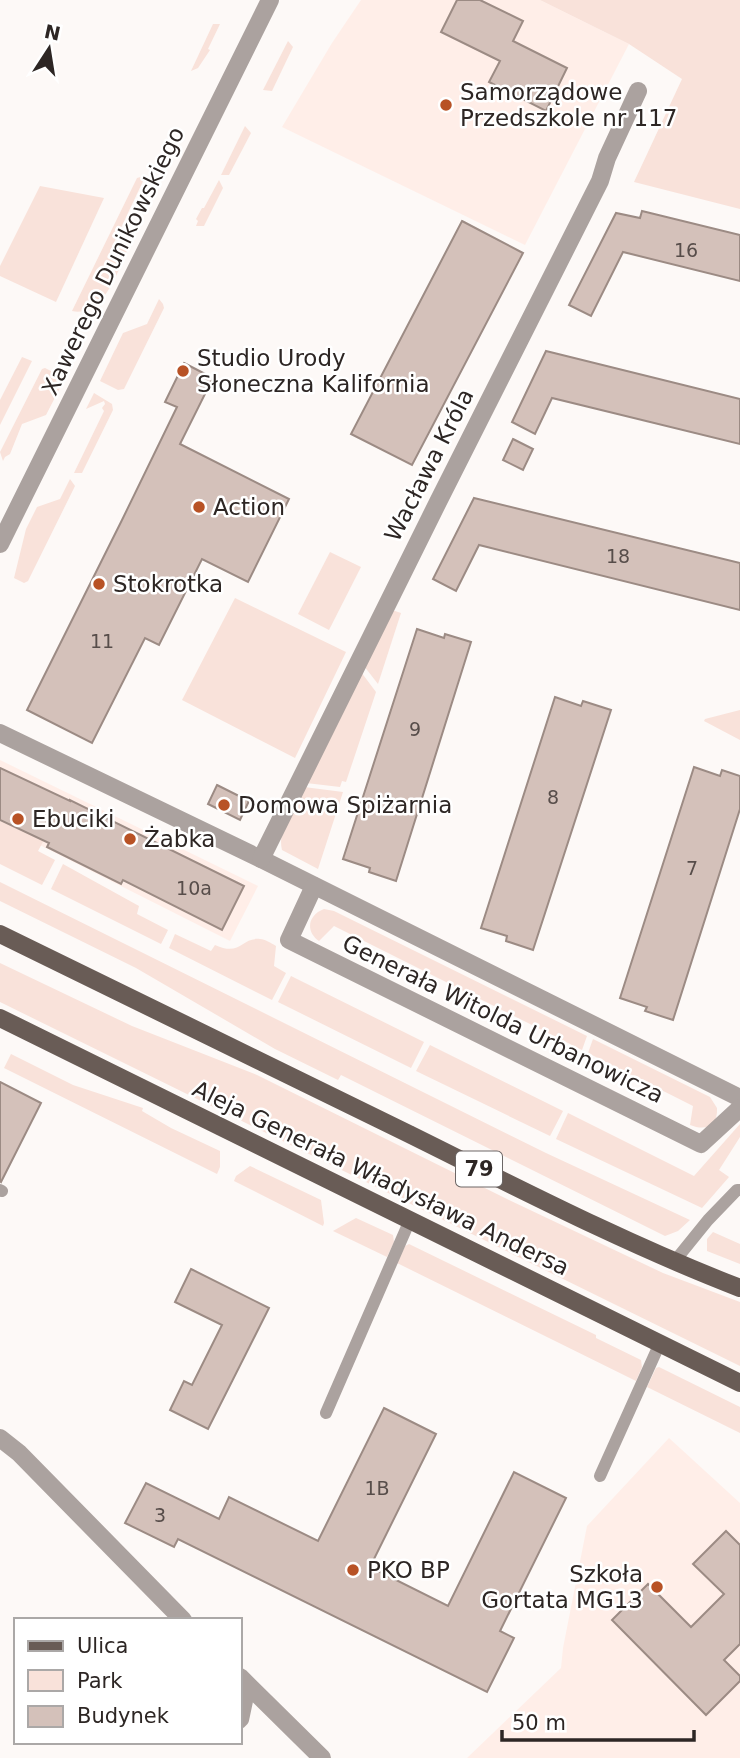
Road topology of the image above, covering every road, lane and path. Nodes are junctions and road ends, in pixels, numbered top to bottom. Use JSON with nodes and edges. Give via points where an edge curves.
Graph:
{"nodes":[{"id":1,"x":270,"y":0,"type":"edge"},
{"id":2,"x":638,"y":91,"type":"dead end"},
{"id":3,"x":0,"y":544,"type":"edge"},
{"id":4,"x":0,"y":733,"type":"edge"},
{"id":5,"x":261,"y":859,"type":"junction"},
{"id":6,"x":314,"y":886,"type":"junction"},
{"id":7,"x":0,"y":934,"type":"edge"},
{"id":8,"x":0,"y":1018,"type":"edge"},
{"id":9,"x":740,"y":1098,"type":"edge"},
{"id":10,"x":740,"y":1108,"type":"edge"},
{"id":11,"x":740,"y":1190,"type":"edge"},
{"id":12,"x":410,"y":1220,"type":"junction"},
{"id":13,"x":674,"y":1262,"type":"junction"},
{"id":14,"x":740,"y":1288,"type":"edge"},
{"id":15,"x":660,"y":1343,"type":"junction"},
{"id":16,"x":740,"y":1383,"type":"edge"},
{"id":17,"x":326,"y":1413,"type":"dead end"},
{"id":18,"x":0,"y":1438,"type":"edge"},
{"id":19,"x":600,"y":1476,"type":"dead end"},
{"id":20,"x":181,"y":1618,"type":"edge"},
{"id":21,"x":245,"y":1682,"type":"edge"},
{"id":22,"x":242,"y":1721,"type":"edge"},
{"id":23,"x":322,"y":1758,"type":"edge"}],
"edges":[{"from":1,"to":3,"type":"street","name":"Xawerego Dunikowskiego"},
{"from":2,"to":5,"type":"street","name":"Wacława Króla","via":[[600,181]]},
{"from":4,"to":5,"type":"street","name":"Generała Witolda Urbanowicza"},
{"from":5,"to":6,"type":"street","name":"Generała Witolda Urbanowicza"},
{"from":6,"to":9,"type":"street","name":"Generała Witolda Urbanowicza"},
{"from":6,"to":10,"type":"street","name":"Generała Witolda Urbanowicza","via":[[289,940],[701,1144]]},
{"from":7,"to":13,"type":"main road","number":"79"},
{"from":8,"to":12,"type":"main road","name":"Aleja Generała Władysława Andersa"},
{"from":11,"to":13,"type":"lane"},
{"from":12,"to":15,"type":"main road","name":"Aleja Generała Władysława Andersa"},
{"from":12,"to":17,"type":"lane"},
{"from":13,"to":14,"type":"main road","number":"79"},
{"from":15,"to":16,"type":"main road","name":"Aleja Generała Władysława Andersa"},
{"from":15,"to":19,"type":"lane"},
{"from":18,"to":20,"type":"street"},
{"from":21,"to":22,"type":"lane"},
{"from":21,"to":23,"type":"street"}]}
